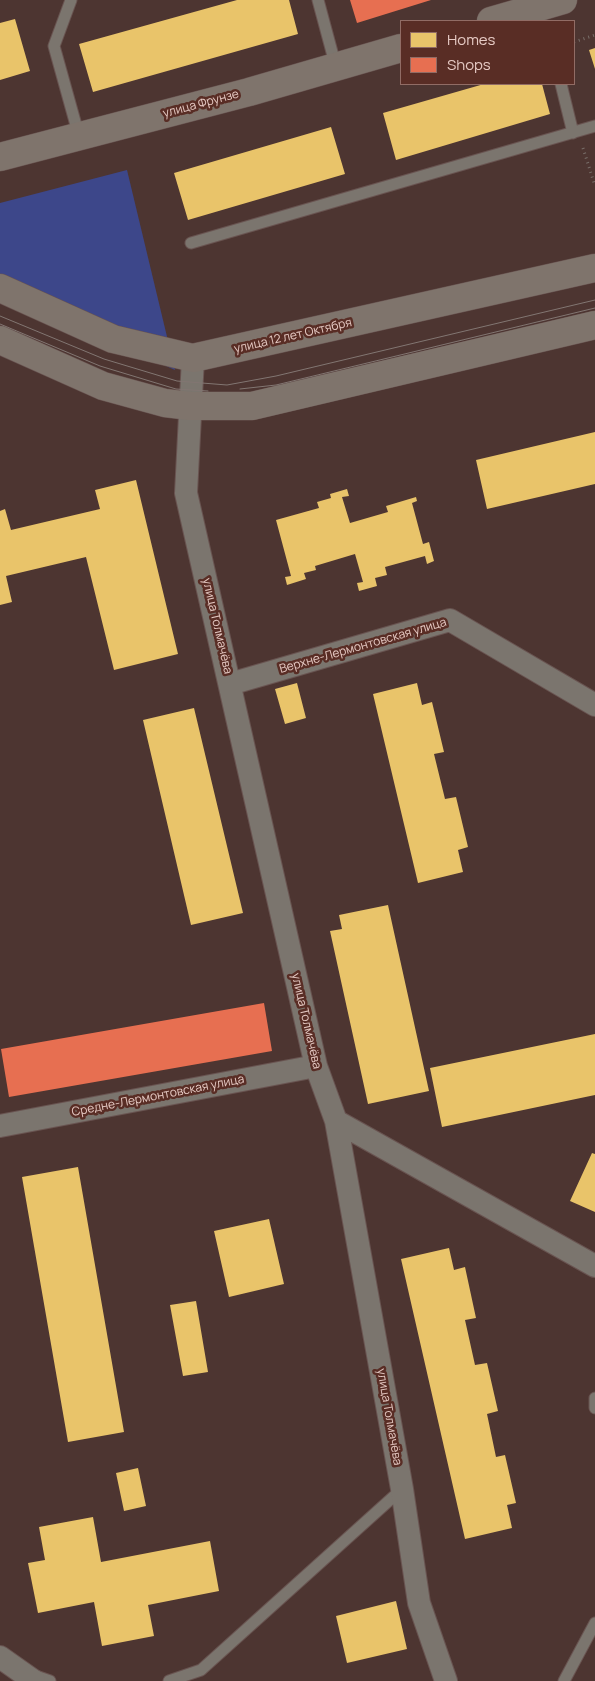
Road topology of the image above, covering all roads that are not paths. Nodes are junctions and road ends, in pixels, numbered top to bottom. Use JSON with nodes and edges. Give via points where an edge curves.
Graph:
{"nodes":[{"id":1,"x":71,"y":0,"type":"edge"},
{"id":2,"x":318,"y":0,"type":"edge"},
{"id":3,"x":548,"y":5,"type":"edge"},
{"id":4,"x":495,"y":20,"type":"edge"},
{"id":5,"x":400,"y":48,"type":"edge"},
{"id":6,"x":336,"y":67,"type":"junction"},
{"id":7,"x":561,"y":85,"type":"edge"},
{"id":8,"x":595,"y":126,"type":"edge"},
{"id":9,"x":575,"y":132,"type":"junction"},
{"id":10,"x":79,"y":136,"type":"junction"},
{"id":11,"x":0,"y":157,"type":"edge"},
{"id":12,"x":191,"y":243,"type":"dead end"},
{"id":13,"x":595,"y":268,"type":"edge"},
{"id":14,"x":0,"y":288,"type":"edge"},
{"id":15,"x":595,"y":325,"type":"edge"},
{"id":16,"x":0,"y":340,"type":"edge"},
{"id":17,"x":193,"y":358,"type":"junction"},
{"id":18,"x":190,"y":406,"type":"junction"},
{"id":19,"x":230,"y":684,"type":"junction"},
{"id":20,"x":595,"y":705,"type":"edge"},
{"id":21,"x":316,"y":1066,"type":"junction"},
{"id":22,"x":336,"y":1121,"type":"junction"},
{"id":23,"x":0,"y":1126,"type":"edge"},
{"id":24,"x":595,"y":1266,"type":"edge"},
{"id":25,"x":595,"y":1398,"type":"edge"},
{"id":26,"x":595,"y":1408,"type":"edge"},
{"id":27,"x":402,"y":1489,"type":"junction"},
{"id":28,"x":595,"y":1623,"type":"edge"},
{"id":29,"x":0,"y":1657,"type":"edge"},
{"id":30,"x":28,"y":1676,"type":"edge"},
{"id":31,"x":50,"y":1681,"type":"edge"},
{"id":32,"x":169,"y":1681,"type":"edge"},
{"id":33,"x":446,"y":1681,"type":"edge"},
{"id":34,"x":564,"y":1681,"type":"edge"}],
"edges":[{"from":1,"to":10,"type":"lane","via":[[54,46]]},
{"from":2,"to":6,"type":"lane"},
{"from":3,"to":4,"type":"main road"},
{"from":5,"to":6,"type":"main road","name":"улица Фрунзе"},
{"from":6,"to":10,"type":"main road","name":"улица Фрунзе"},
{"from":7,"to":9,"type":"lane"},
{"from":8,"to":9,"type":"lane"},
{"from":9,"to":12,"type":"lane"},
{"from":10,"to":11,"type":"main road","name":"улица Фрунзе"},
{"from":13,"to":17,"type":"main road","name":"улица 12 лет Октября"},
{"from":14,"to":17,"type":"main road","name":"улица 12 лет Октября","via":[[113,339]]},
{"from":15,"to":18,"type":"main road","via":[[252,406]]},
{"from":16,"to":18,"type":"main road","via":[[103,386],[165,403]]},
{"from":17,"to":18,"type":"street","name":"улица Толмачёва"},
{"from":18,"to":19,"type":"street","name":"улица Толмачёва","via":[[186,493]]},
{"from":19,"to":20,"type":"street","name":"Верхне-Лермонтовская улица","via":[[450,620]]},
{"from":19,"to":21,"type":"street","name":"улица Толмачёва"},
{"from":21,"to":22,"type":"street","name":"улица Толмачёва"},
{"from":21,"to":23,"type":"street","name":"Средне-Лермонтовская улица"},
{"from":22,"to":24,"type":"street"},
{"from":22,"to":27,"type":"street","name":"улица Толмачёва"},
{"from":25,"to":26,"type":"lane"},
{"from":27,"to":32,"type":"lane","via":[[201,1670]]},
{"from":27,"to":33,"type":"street","name":"улица Толмачёва","via":[[419,1603]]},
{"from":28,"to":34,"type":"lane"},
{"from":29,"to":30,"type":"street"},
{"from":30,"to":31,"type":"lane"}]}
